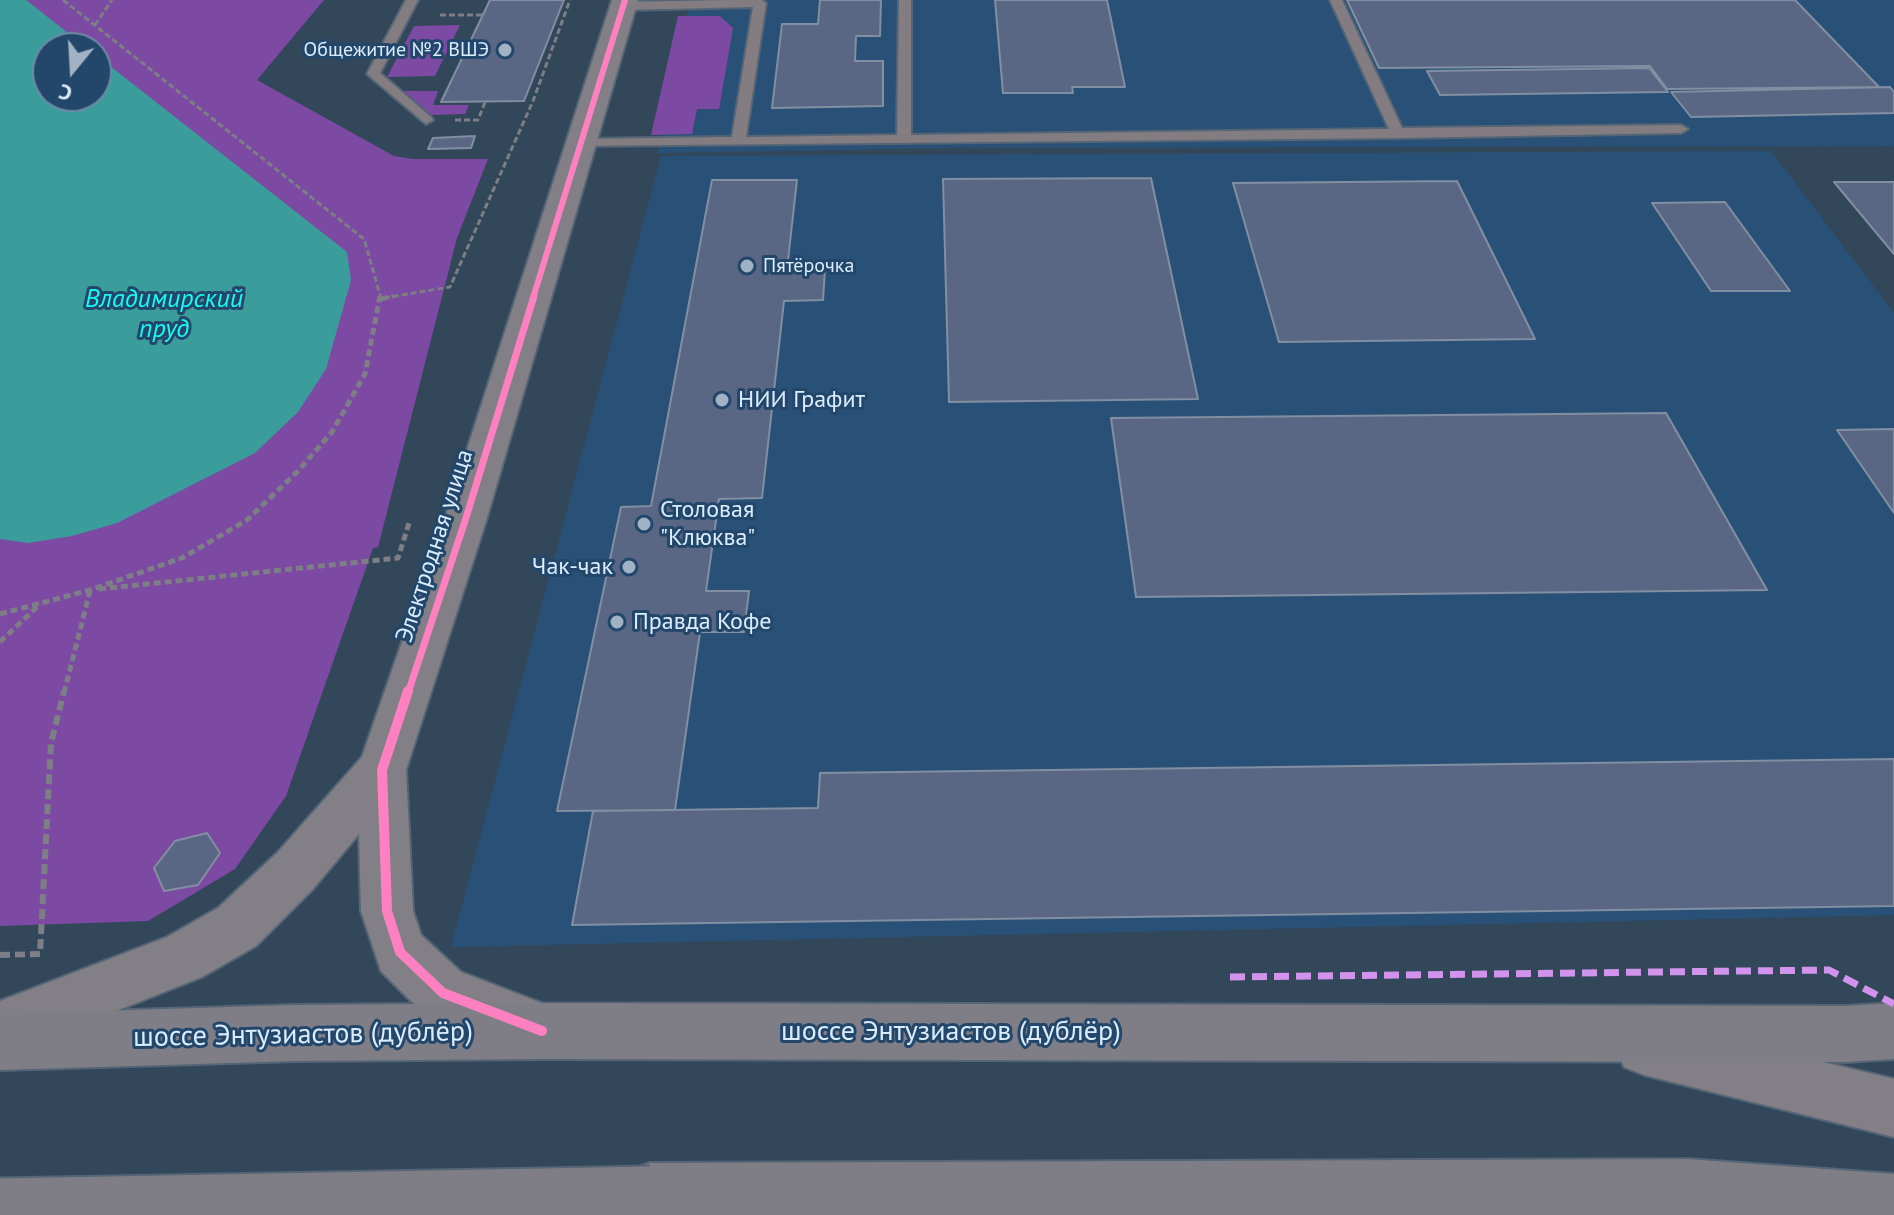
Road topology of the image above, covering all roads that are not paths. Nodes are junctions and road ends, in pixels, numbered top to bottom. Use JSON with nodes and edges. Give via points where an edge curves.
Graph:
{"nodes":[{"id":1,"x":412,"y":0,"type":"edge"},
{"id":2,"x":905,"y":0,"type":"edge"},
{"id":3,"x":1336,"y":0,"type":"edge"},
{"id":4,"x":760,"y":2,"type":"edge"},
{"id":5,"x":624,"y":3,"type":"edge"},
{"id":6,"x":426,"y":120,"type":"dead end"},
{"id":7,"x":1681,"y":129,"type":"dead end"},
{"id":8,"x":1398,"y":134,"type":"junction"},
{"id":9,"x":904,"y":138,"type":"junction"},
{"id":10,"x":738,"y":141,"type":"junction"},
{"id":11,"x":581,"y":143,"type":"junction"},
{"id":12,"x":382,"y":770,"type":"junction"},
{"id":13,"x":0,"y":1029,"type":"edge"},
{"id":14,"x":542,"y":1031,"type":"junction"},
{"id":15,"x":1894,"y":1031,"type":"edge"},
{"id":16,"x":1584,"y":1033,"type":"junction"},
{"id":17,"x":0,"y":1042,"type":"edge"},
{"id":18,"x":1894,"y":1108,"type":"edge"},
{"id":19,"x":0,"y":1205,"type":"edge"},
{"id":20,"x":1894,"y":1205,"type":"edge"}],
"edges":[{"from":1,"to":6,"type":"lane","via":[[373,74]]},
{"from":2,"to":9,"type":"lane"},
{"from":3,"to":8,"type":"lane"},
{"from":4,"to":5,"type":"lane"},
{"from":4,"to":10,"type":"lane"},
{"from":5,"to":11,"type":"street","name":"Электродная улица"},
{"from":7,"to":8,"type":"lane"},
{"from":8,"to":9,"type":"lane"},
{"from":9,"to":10,"type":"lane"},
{"from":10,"to":11,"type":"lane"},
{"from":11,"to":12,"type":"street","name":"Электродная улица"},
{"from":12,"to":13,"type":"street","name":"Электродная улица","via":[[295,871],[237,927],[183,958]]},
{"from":12,"to":14,"type":"street","name":"Электродная улица","via":[[387,911],[400,952],[443,993]]},
{"from":14,"to":16,"type":"main road","name":"шоссе Энтузиастов (дублёр)"},
{"from":14,"to":17,"type":"main road","name":"шоссе Энтузиастов (дублёр)"},
{"from":15,"to":16,"type":"main road"},
{"from":16,"to":18,"type":"street","name":"шоссе Энтузиастов (дублёр)"},
{"from":19,"to":20,"type":"main road","bridge":true,"via":[[650,1193],[1686,1189]]}]}
